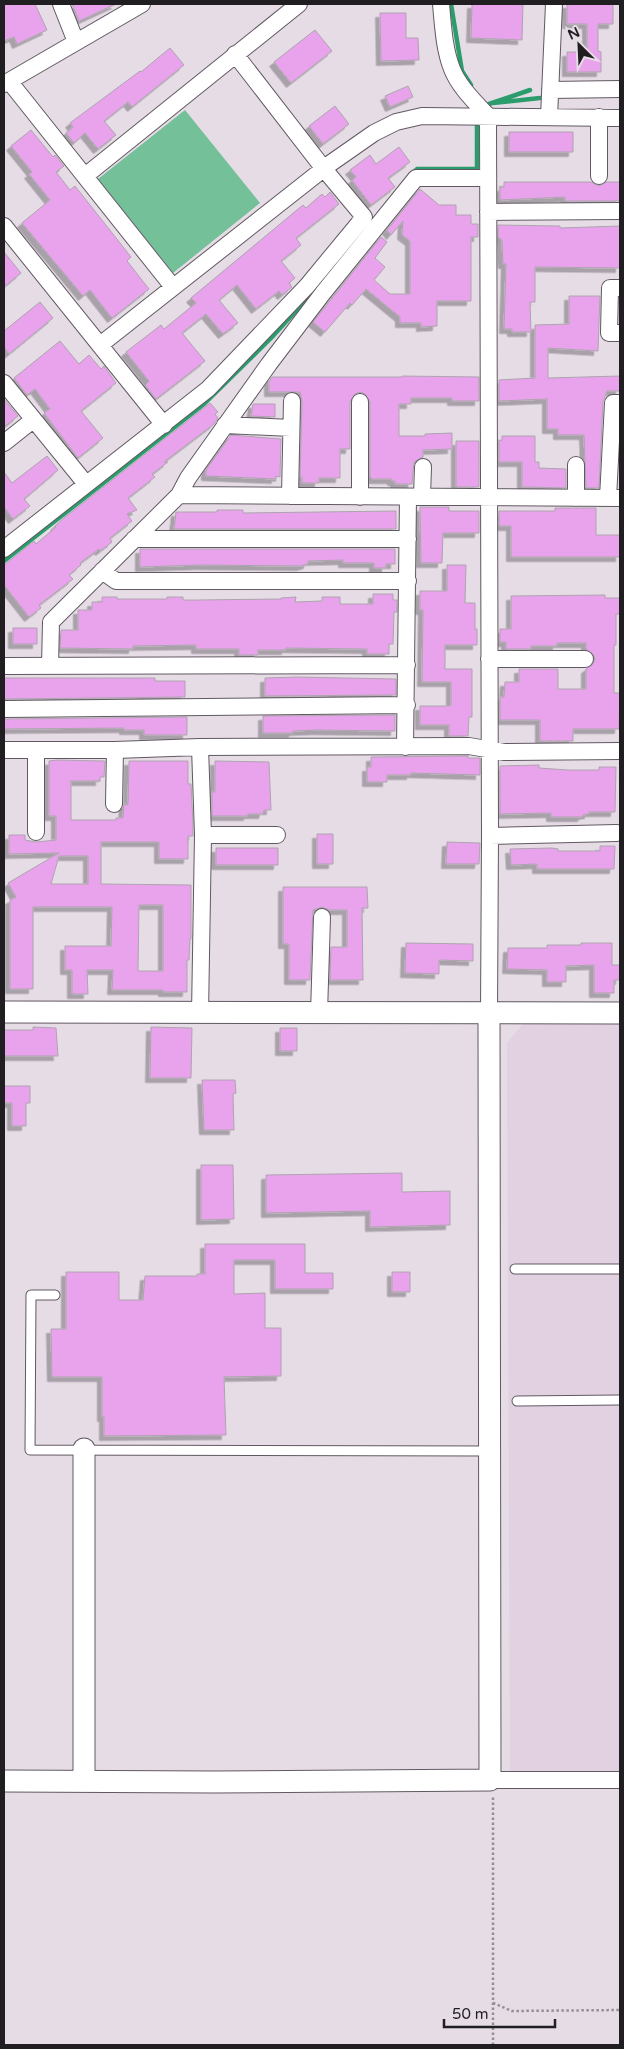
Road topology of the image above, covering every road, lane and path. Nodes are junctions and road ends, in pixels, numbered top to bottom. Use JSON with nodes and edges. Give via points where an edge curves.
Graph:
{"nodes":[{"id":1,"x":61,"y":4,"type":"edge"},
{"id":2,"x":142,"y":4,"type":"edge"},
{"id":3,"x":299,"y":4,"type":"edge"},
{"id":4,"x":441,"y":4,"type":"edge"},
{"id":5,"x":554,"y":4,"type":"edge"},
{"id":6,"x":76,"y":42,"type":"junction"},
{"id":7,"x":236,"y":54,"type":"junction"},
{"id":8,"x":7,"y":83,"type":"edge"},
{"id":9,"x":620,"y":89,"type":"edge"},
{"id":10,"x":550,"y":90,"type":"junction"},
{"id":11,"x":488,"y":116,"type":"junction"},
{"id":12,"x":549,"y":116,"type":"junction"},
{"id":13,"x":599,"y":117,"type":"junction"},
{"id":14,"x":620,"y":118,"type":"edge"},
{"id":15,"x":324,"y":169,"type":"junction"},
{"id":16,"x":85,"y":176,"type":"junction"},
{"id":17,"x":599,"y":176,"type":"dead end"},
{"id":18,"x":488,"y":178,"type":"junction"},
{"id":19,"x":620,"y":211,"type":"edge"},
{"id":20,"x":488,"y":212,"type":"junction"},
{"id":21,"x":4,"y":226,"type":"edge"},
{"id":22,"x":173,"y":287,"type":"junction"},
{"id":23,"x":620,"y":288,"type":"edge"},
{"id":24,"x":620,"y":333,"type":"edge"},
{"id":25,"x":100,"y":345,"type":"junction"},
{"id":26,"x":4,"y":383,"type":"edge"},
{"id":27,"x":292,"y":401,"type":"dead end"},
{"id":28,"x":360,"y":402,"type":"dead end"},
{"id":29,"x":620,"y":403,"type":"edge"},
{"id":30,"x":33,"y":420,"type":"junction"},
{"id":31,"x":164,"y":425,"type":"junction"},
{"id":32,"x":225,"y":426,"type":"junction"},
{"id":33,"x":291,"y":428,"type":"junction"},
{"id":34,"x":4,"y":443,"type":"edge"},
{"id":35,"x":576,"y":465,"type":"dead end"},
{"id":36,"x":423,"y":467,"type":"dead end"},
{"id":37,"x":86,"y":484,"type":"junction"},
{"id":38,"x":179,"y":494,"type":"junction"},
{"id":39,"x":290,"y":496,"type":"junction"},
{"id":40,"x":360,"y":497,"type":"junction"},
{"id":41,"x":415,"y":497,"type":"junction"},
{"id":42,"x":489,"y":497,"type":"junction"},
{"id":43,"x":576,"y":498,"type":"junction"},
{"id":44,"x":614,"y":498,"type":"edge"},
{"id":45,"x":134,"y":539,"type":"junction"},
{"id":46,"x":408,"y":539,"type":"junction"},
{"id":47,"x":4,"y":549,"type":"edge"},
{"id":48,"x":102,"y":571,"type":"junction"},
{"id":49,"x":408,"y":581,"type":"junction"},
{"id":50,"x":489,"y":659,"type":"junction"},
{"id":51,"x":585,"y":659,"type":"dead end"},
{"id":52,"x":4,"y":666,"type":"edge"},
{"id":53,"x":50,"y":666,"type":"junction"},
{"id":54,"x":407,"y":666,"type":"junction"},
{"id":55,"x":407,"y":705,"type":"junction"},
{"id":56,"x":4,"y":709,"type":"edge"},
{"id":57,"x":200,"y":747,"type":"junction"},
{"id":58,"x":405,"y":747,"type":"junction"},
{"id":59,"x":4,"y":750,"type":"edge"},
{"id":60,"x":36,"y":750,"type":"junction"},
{"id":61,"x":115,"y":750,"type":"junction"},
{"id":62,"x":489,"y":750,"type":"junction"},
{"id":63,"x":620,"y":751,"type":"edge"},
{"id":64,"x":114,"y":804,"type":"dead end"},
{"id":65,"x":36,"y":832,"type":"dead end"},
{"id":66,"x":617,"y":833,"type":"dead end"},
{"id":67,"x":202,"y":835,"type":"junction"},
{"id":68,"x":277,"y":836,"type":"dead end"},
{"id":69,"x":490,"y":836,"type":"junction"},
{"id":70,"x":322,"y":917,"type":"dead end"},
{"id":71,"x":4,"y":1012,"type":"edge"},
{"id":72,"x":319,"y":1013,"type":"junction"},
{"id":73,"x":489,"y":1013,"type":"junction"},
{"id":74,"x":620,"y":1013,"type":"edge"},
{"id":75,"x":200,"y":1014,"type":"junction"},
{"id":76,"x":516,"y":1269,"type":"dead end"},
{"id":77,"x":620,"y":1269,"type":"edge"},
{"id":78,"x":55,"y":1295,"type":"dead end"},
{"id":79,"x":620,"y":1400,"type":"edge"},
{"id":80,"x":517,"y":1401,"type":"dead end"},
{"id":81,"x":84,"y":1449,"type":"junction"},
{"id":82,"x":490,"y":1451,"type":"junction"},
{"id":83,"x":490,"y":1780,"type":"junction"},
{"id":84,"x":620,"y":1780,"type":"edge"},
{"id":85,"x":4,"y":1781,"type":"edge"},
{"id":86,"x":84,"y":1782,"type":"junction"},
{"id":87,"x":493,"y":2003,"type":"junction"},
{"id":88,"x":620,"y":2010,"type":"edge"},
{"id":89,"x":493,"y":2045,"type":"edge"}],
"edges":[{"from":1,"to":6,"type":"street"},
{"from":2,"to":6,"type":"street"},
{"from":3,"to":7,"type":"street"},
{"from":4,"to":11,"type":"street","via":[[452,69],[463,89]]},
{"from":5,"to":10,"type":"street"},
{"from":6,"to":8,"type":"street"},
{"from":7,"to":15,"type":"street"},
{"from":7,"to":16,"type":"street"},
{"from":8,"to":16,"type":"street"},
{"from":9,"to":10,"type":"street"},
{"from":10,"to":12,"type":"street"},
{"from":11,"to":12,"type":"street"},
{"from":11,"to":15,"type":"street","via":[[422,116],[396,122],[374,133]]},
{"from":11,"to":18,"type":"street"},
{"from":12,"to":13,"type":"street"},
{"from":13,"to":14,"type":"street"},
{"from":13,"to":17,"type":"street"},
{"from":15,"to":22,"type":"street"},
{"from":15,"to":31,"type":"street","via":[[364,217],[307,286],[208,389]]},
{"from":16,"to":22,"type":"street"},
{"from":18,"to":20,"type":"street"},
{"from":18,"to":32,"type":"street","via":[[416,178],[323,293]]},
{"from":19,"to":20,"type":"street"},
{"from":20,"to":42,"type":"street"},
{"from":21,"to":25,"type":"street"},
{"from":22,"to":25,"type":"street"},
{"from":23,"to":24,"type":"street","via":[[610,288],[609,333]]},
{"from":25,"to":31,"type":"street"},
{"from":26,"to":30,"type":"street"},
{"from":27,"to":33,"type":"street"},
{"from":28,"to":40,"type":"street"},
{"from":29,"to":44,"type":"street","via":[[613,403]]},
{"from":30,"to":34,"type":"street"},
{"from":30,"to":37,"type":"street"},
{"from":31,"to":37,"type":"street"},
{"from":32,"to":33,"type":"street"},
{"from":32,"to":38,"type":"street"},
{"from":33,"to":39,"type":"street"},
{"from":35,"to":43,"type":"street"},
{"from":36,"to":41,"type":"street"},
{"from":37,"to":47,"type":"street"},
{"from":38,"to":39,"type":"street"},
{"from":38,"to":45,"type":"street"},
{"from":39,"to":40,"type":"street"},
{"from":40,"to":41,"type":"street"},
{"from":41,"to":42,"type":"street"},
{"from":41,"to":46,"type":"street"},
{"from":42,"to":43,"type":"street"},
{"from":42,"to":50,"type":"street"},
{"from":43,"to":44,"type":"street"},
{"from":45,"to":46,"type":"street"},
{"from":45,"to":48,"type":"street"},
{"from":46,"to":49,"type":"street"},
{"from":48,"to":49,"type":"street","via":[[116,581]]},
{"from":48,"to":53,"type":"street","via":[[51,622]]},
{"from":49,"to":54,"type":"street"},
{"from":50,"to":51,"type":"street"},
{"from":50,"to":62,"type":"street"},
{"from":52,"to":53,"type":"street"},
{"from":53,"to":54,"type":"street"},
{"from":54,"to":55,"type":"street"},
{"from":55,"to":56,"type":"street"},
{"from":55,"to":58,"type":"street"},
{"from":57,"to":58,"type":"street"},
{"from":57,"to":61,"type":"street"},
{"from":57,"to":67,"type":"street"},
{"from":58,"to":62,"type":"street","via":[[469,746]]},
{"from":59,"to":60,"type":"street"},
{"from":60,"to":61,"type":"street"},
{"from":60,"to":65,"type":"street"},
{"from":61,"to":64,"type":"street"},
{"from":62,"to":63,"type":"street"},
{"from":62,"to":69,"type":"street"},
{"from":66,"to":69,"type":"street"},
{"from":67,"to":68,"type":"street"},
{"from":67,"to":75,"type":"street"},
{"from":69,"to":73,"type":"street"},
{"from":70,"to":72,"type":"street"},
{"from":71,"to":75,"type":"street"},
{"from":72,"to":73,"type":"street"},
{"from":72,"to":75,"type":"street"},
{"from":73,"to":74,"type":"street"},
{"from":73,"to":82,"type":"street"},
{"from":76,"to":77,"type":"lane"},
{"from":78,"to":81,"type":"lane","via":[[31,1295],[30,1450]]},
{"from":79,"to":80,"type":"lane"},
{"from":81,"to":82,"type":"lane"},
{"from":81,"to":86,"type":"street"},
{"from":82,"to":83,"type":"street"},
{"from":83,"to":84,"type":"street"},
{"from":83,"to":86,"type":"street"},
{"from":83,"to":87,"type":"path","via":[[494,1800]]},
{"from":85,"to":86,"type":"street"},
{"from":87,"to":88,"type":"path","via":[[512,2011]]},
{"from":87,"to":89,"type":"path"}]}
